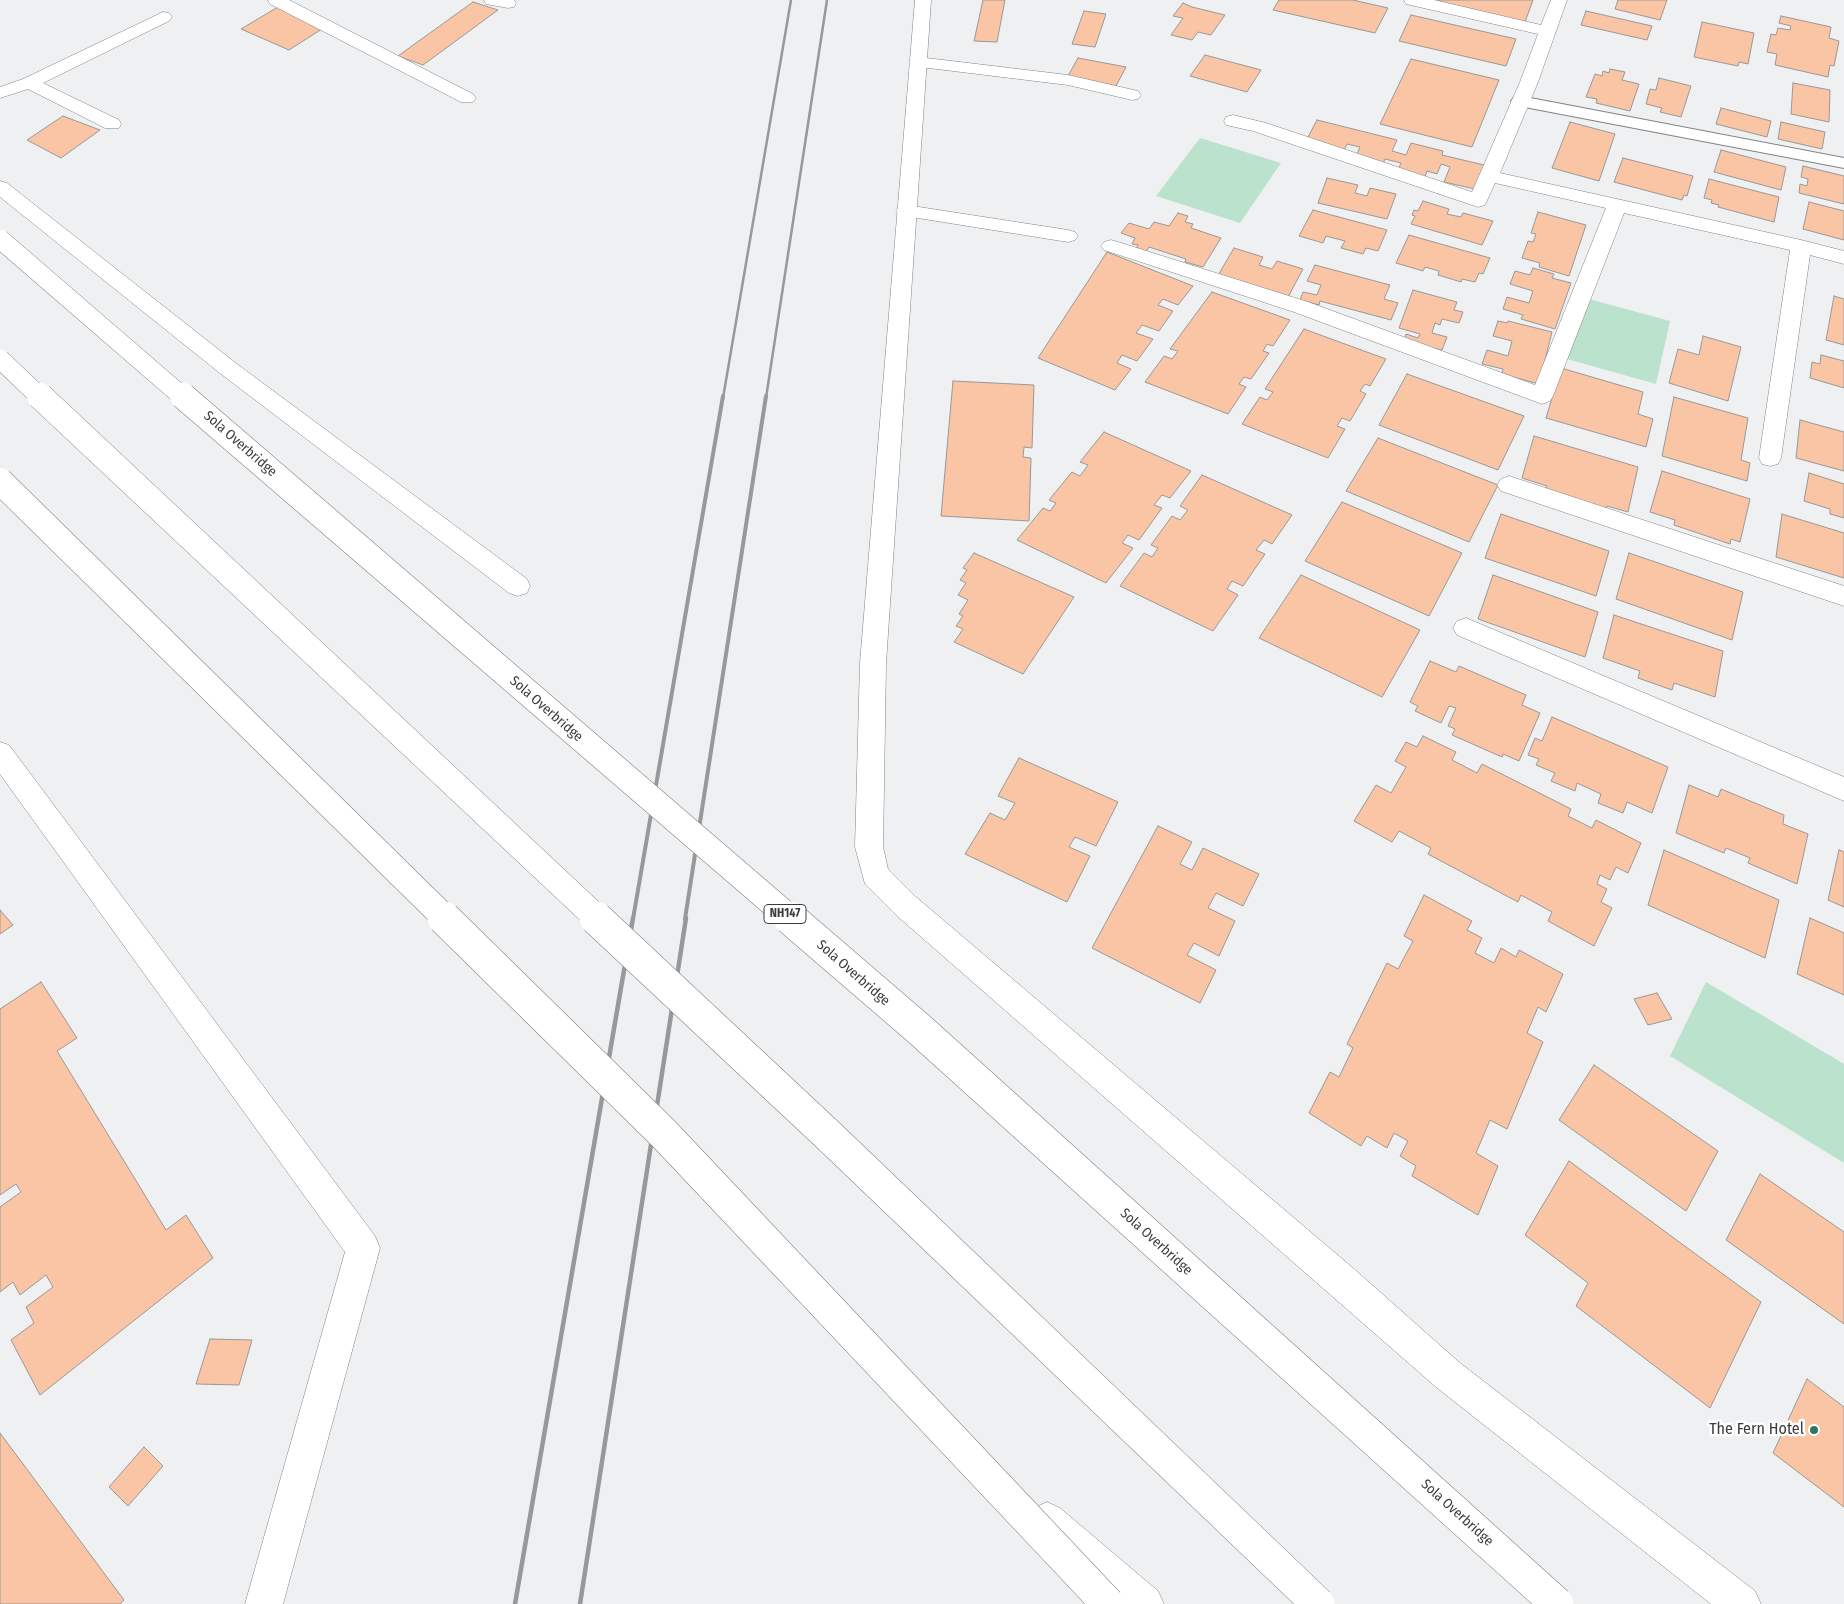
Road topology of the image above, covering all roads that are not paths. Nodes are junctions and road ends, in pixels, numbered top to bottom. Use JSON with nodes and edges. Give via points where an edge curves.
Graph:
{"nodes":[{"id":1,"x":276,"y":0,"type":"edge"},
{"id":2,"x":923,"y":0,"type":"edge"},
{"id":3,"x":1412,"y":0,"type":"edge"},
{"id":4,"x":1559,"y":0,"type":"edge"},
{"id":5,"x":163,"y":17,"type":"dead end"},
{"id":6,"x":1546,"y":31,"type":"junction"},
{"id":7,"x":918,"y":62,"type":"junction"},
{"id":8,"x":29,"y":83,"type":"junction"},
{"id":9,"x":0,"y":93,"type":"edge"},
{"id":10,"x":1132,"y":96,"type":"dead end"},
{"id":11,"x":467,"y":98,"type":"dead end"},
{"id":12,"x":1520,"y":101,"type":"junction"},
{"id":13,"x":1233,"y":121,"type":"dead end"},
{"id":14,"x":112,"y":124,"type":"dead end"},
{"id":15,"x":1844,"y":163,"type":"edge"},
{"id":16,"x":1488,"y":176,"type":"junction"},
{"id":17,"x":0,"y":187,"type":"edge"},
{"id":18,"x":1618,"y":204,"type":"junction"},
{"id":19,"x":906,"y":212,"type":"junction"},
{"id":20,"x":1068,"y":236,"type":"dead end"},
{"id":21,"x":0,"y":239,"type":"edge"},
{"id":22,"x":1110,"y":246,"type":"dead end"},
{"id":23,"x":1801,"y":246,"type":"junction"},
{"id":24,"x":1844,"y":258,"type":"edge"},
{"id":25,"x":0,"y":359,"type":"edge"},
{"id":26,"x":1770,"y":458,"type":"dead end"},
{"id":27,"x":0,"y":481,"type":"edge"},
{"id":28,"x":1508,"y":485,"type":"dead end"},
{"id":29,"x":518,"y":586,"type":"dead end"},
{"id":30,"x":1844,"y":596,"type":"edge"},
{"id":31,"x":1466,"y":628,"type":"dead end"},
{"id":32,"x":0,"y":753,"type":"edge"},
{"id":33,"x":1844,"y":789,"type":"edge"},
{"id":34,"x":960,"y":1447,"type":"junction"},
{"id":35,"x":264,"y":1604,"type":"edge"},
{"id":36,"x":1108,"y":1604,"type":"edge"},
{"id":37,"x":1145,"y":1604,"type":"edge"},
{"id":38,"x":1318,"y":1604,"type":"edge"},
{"id":39,"x":1557,"y":1604,"type":"edge"},
{"id":40,"x":1742,"y":1604,"type":"edge"}],
"edges":[{"from":1,"to":11,"type":"main road"},
{"from":2,"to":7,"type":"main road"},
{"from":3,"to":6,"type":"main road"},
{"from":4,"to":6,"type":"main road"},
{"from":5,"to":8,"type":"main road"},
{"from":6,"to":12,"type":"main road"},
{"from":7,"to":10,"type":"main road","via":[[1068,80]]},
{"from":7,"to":19,"type":"main road"},
{"from":8,"to":9,"type":"main road"},
{"from":8,"to":14,"type":"main road"},
{"from":12,"to":15,"type":"lane"},
{"from":12,"to":16,"type":"main road"},
{"from":13,"to":16,"type":"main road","via":[[1478,201]]},
{"from":16,"to":18,"type":"main road"},
{"from":17,"to":29,"type":"main road","via":[[229,369]]},
{"from":18,"to":22,"type":"main road","via":[[1542,396],[1301,307]]},
{"from":18,"to":23,"type":"main road"},
{"from":19,"to":20,"type":"main road"},
{"from":19,"to":40,"type":"main road","via":[[873,663],[869,847],[876,875],[906,906],[1334,1273],[1448,1375]]},
{"from":21,"to":39,"type":"main road","name":"Sola Overbridge","number":"NH147","bridge":true,"via":[[919,1029]]},
{"from":23,"to":24,"type":"main road"},
{"from":23,"to":26,"type":"main road"},
{"from":25,"to":38,"type":"main road","bridge":true,"via":[[821,1128]]},
{"from":27,"to":34,"type":"main road","bridge":true,"via":[[664,1134]]},
{"from":28,"to":30,"type":"main road"},
{"from":31,"to":33,"type":"main road"},
{"from":32,"to":35,"type":"main road","via":[[363,1248]]},
{"from":34,"to":36,"type":"main road","bridge":true},
{"from":34,"to":37,"type":"main road","bridge":true}]}
